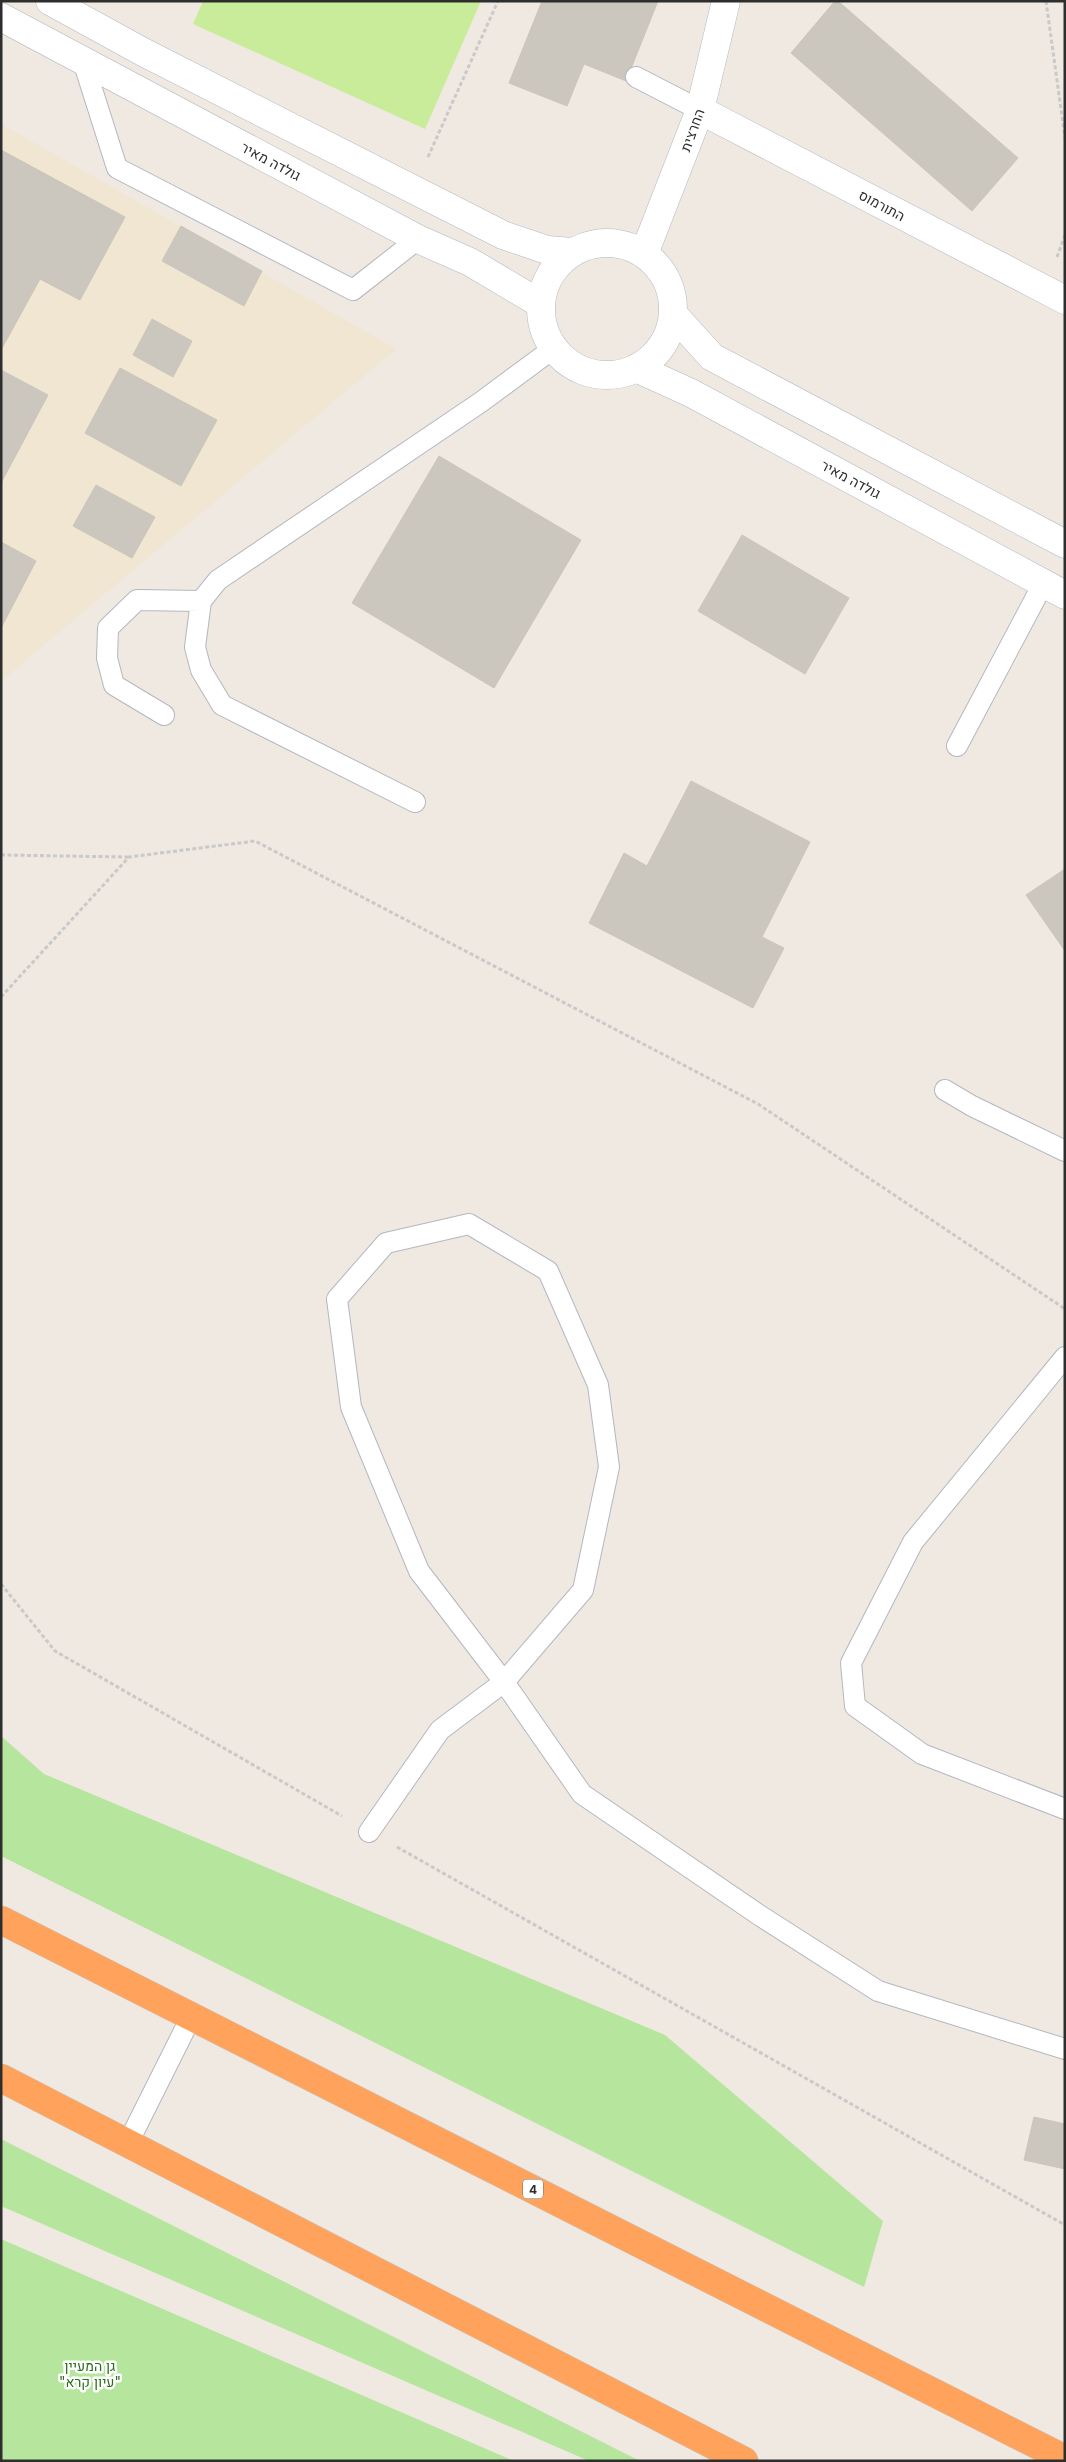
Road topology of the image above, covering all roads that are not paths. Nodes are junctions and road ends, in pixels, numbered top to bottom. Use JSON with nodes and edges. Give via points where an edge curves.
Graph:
{"nodes":[{"id":1,"x":50,"y":1,"type":"edge"},
{"id":2,"x":726,"y":1,"type":"edge"},
{"id":3,"x":1,"y":18,"type":"edge"},
{"id":4,"x":83,"y":60,"type":"junction"},
{"id":5,"x":636,"y":77,"type":"dead end"},
{"id":6,"x":700,"y":110,"type":"junction"},
{"id":7,"x":418,"y":239,"type":"junction"},
{"id":8,"x":573,"y":252,"type":"junction"},
{"id":9,"x":644,"y":254,"type":"junction"},
{"id":10,"x":1065,"y":300,"type":"edge"},
{"id":11,"x":541,"y":304,"type":"junction"},
{"id":12,"x":673,"y":314,"type":"junction"},
{"id":13,"x":554,"y":348,"type":"junction"},
{"id":14,"x":636,"y":368,"type":"junction"},
{"id":15,"x":1065,"y":544,"type":"edge"},
{"id":16,"x":1054,"y":589,"type":"edge"},
{"id":17,"x":201,"y":601,"type":"junction"},
{"id":18,"x":164,"y":715,"type":"dead end"},
{"id":19,"x":957,"y":746,"type":"dead end"},
{"id":20,"x":415,"y":802,"type":"dead end"},
{"id":21,"x":945,"y":1090,"type":"dead end"},
{"id":22,"x":1065,"y":1151,"type":"edge"},
{"id":23,"x":1065,"y":1357,"type":"edge"},
{"id":24,"x":504,"y":1682,"type":"junction"},
{"id":25,"x":1065,"y":1810,"type":"edge"},
{"id":26,"x":369,"y":1832,"type":"road end"},
{"id":27,"x":1,"y":1920,"type":"edge"},
{"id":28,"x":192,"y":2017,"type":"junction"},
{"id":29,"x":1065,"y":2048,"type":"edge"},
{"id":30,"x":1,"y":2078,"type":"edge"},
{"id":31,"x":128,"y":2143,"type":"junction"},
{"id":32,"x":1065,"y":2458,"type":"edge"},
{"id":33,"x":744,"y":2461,"type":"edge"}],
"edges":[{"from":1,"to":8,"type":"street","via":[[143,52],[503,235],[546,250]]},
{"from":2,"to":6,"type":"street","name":"החרצית"},
{"from":3,"to":4,"type":"street","name":"גולדה מאיר"},
{"from":4,"to":7,"type":"street","name":"גולדה מאיר"},
{"from":4,"to":7,"type":"lane","via":[[117,168],[353,290]]},
{"from":5,"to":6,"type":"lane"},
{"from":6,"to":9,"type":"street","name":"החרצית"},
{"from":6,"to":10,"type":"street","name":"התורמוס"},
{"from":7,"to":11,"type":"street","name":"גולדה מאיר","via":[[470,262]]},
{"from":8,"to":9,"type":"street","via":[[589,245],[612,243]]},
{"from":8,"to":11,"type":"street","via":[[560,263],[546,283]]},
{"from":9,"to":12,"type":"street","via":[[667,282]]},
{"from":11,"to":13,"type":"street","via":[[543,327]]},
{"from":12,"to":14,"type":"street","via":[[668,336],[654,355]]},
{"from":12,"to":15,"type":"street","via":[[712,357]]},
{"from":13,"to":14,"type":"street","via":[[577,368],[602,376]]},
{"from":13,"to":17,"type":"lane","via":[[481,402],[218,580]]},
{"from":14,"to":16,"type":"street","name":"גולדה מאיר","via":[[691,393]]},
{"from":16,"to":19,"type":"lane"},
{"from":17,"to":18,"type":"lane","via":[[137,600],[108,628],[108,658],[114,686]]},
{"from":17,"to":20,"type":"lane","via":[[194,648],[201,670],[222,705]]},
{"from":21,"to":22,"type":"lane"},
{"from":23,"to":25,"type":"lane","via":[[913,1542],[851,1663],[855,1706],[922,1754]]},
{"from":24,"to":24,"type":"lane","via":[[583,1590],[609,1467],[598,1385],[548,1271],[469,1224],[386,1243],[337,1299],[350,1407],[419,1571]]},
{"from":24,"to":26,"type":"lane","via":[[440,1730]]},
{"from":24,"to":29,"type":"lane","via":[[582,1794],[759,1915],[878,1991]]},
{"from":27,"to":28,"type":"highway","number":"4"},
{"from":28,"to":31,"type":"lane"},
{"from":28,"to":32,"type":"highway","number":"4"},
{"from":30,"to":31,"type":"highway"},
{"from":31,"to":33,"type":"highway"}]}
